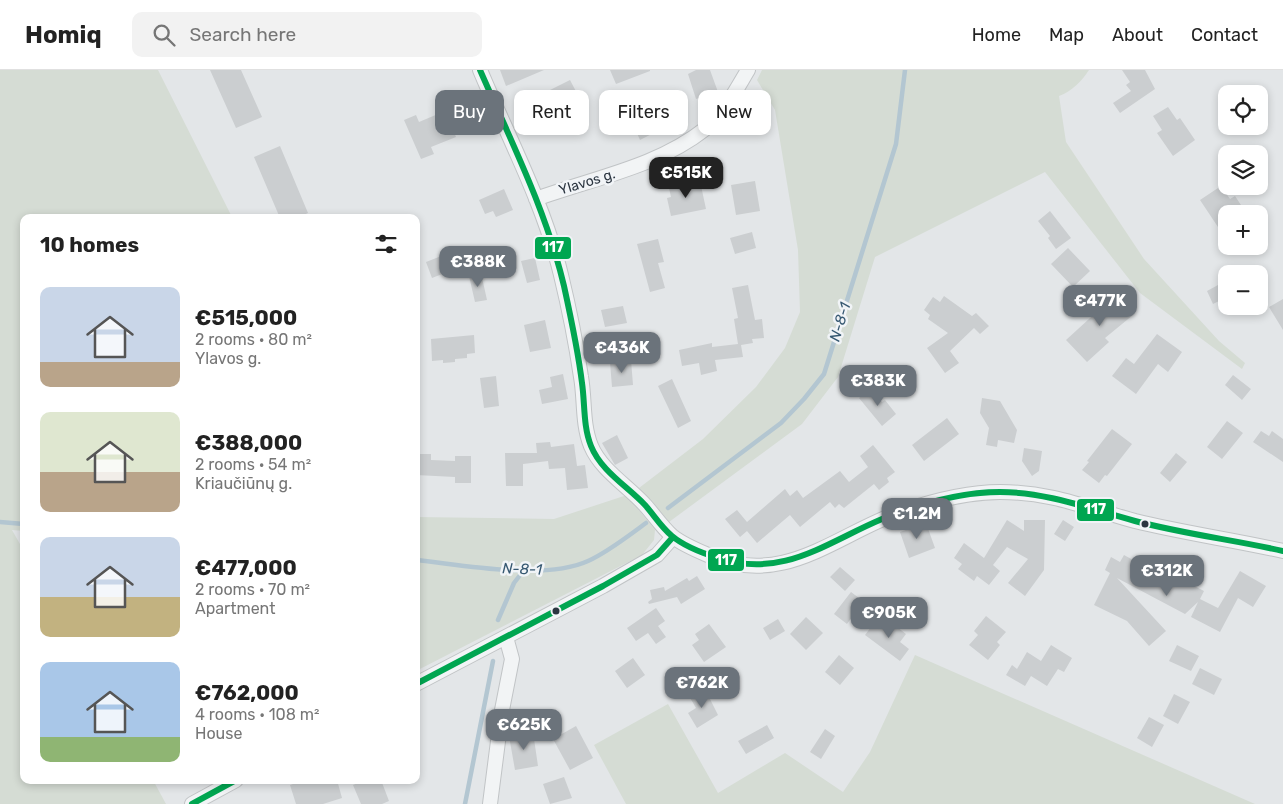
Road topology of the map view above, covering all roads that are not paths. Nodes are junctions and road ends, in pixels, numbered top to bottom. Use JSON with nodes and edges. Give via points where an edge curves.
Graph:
{"nodes":[{"id":1,"x":480,"y":70,"type":"edge"},
{"id":2,"x":748,"y":70,"type":"edge"},
{"id":3,"x":536,"y":199,"type":"junction"},
{"id":4,"x":673,"y":537,"type":"junction"},
{"id":5,"x":1283,"y":551,"type":"edge"},
{"id":6,"x":506,"y":637,"type":"junction"},
{"id":7,"x":420,"y":682,"type":"edge"},
{"id":8,"x":229,"y":784,"type":"edge"},
{"id":9,"x":192,"y":804,"type":"edge"},
{"id":10,"x":490,"y":804,"type":"edge"}],
"edges":[{"from":1,"to":3,"type":"street"},
{"from":2,"to":3,"type":"street","name":"Ylavos g.","via":[[706,129],[651,160]]},
{"from":3,"to":4,"type":"street","via":[[552,240],[569,310],[591,445],[608,469]]},
{"from":4,"to":5,"type":"street","via":[[732,564],[771,566],[835,544],[902,511],[998,492],[1061,498],[1136,521]]},
{"from":4,"to":6,"type":"street","via":[[658,555]]},
{"from":6,"to":7,"type":"street"},
{"from":6,"to":10,"type":"street","via":[[512,659]]},
{"from":8,"to":9,"type":"street"}]}
